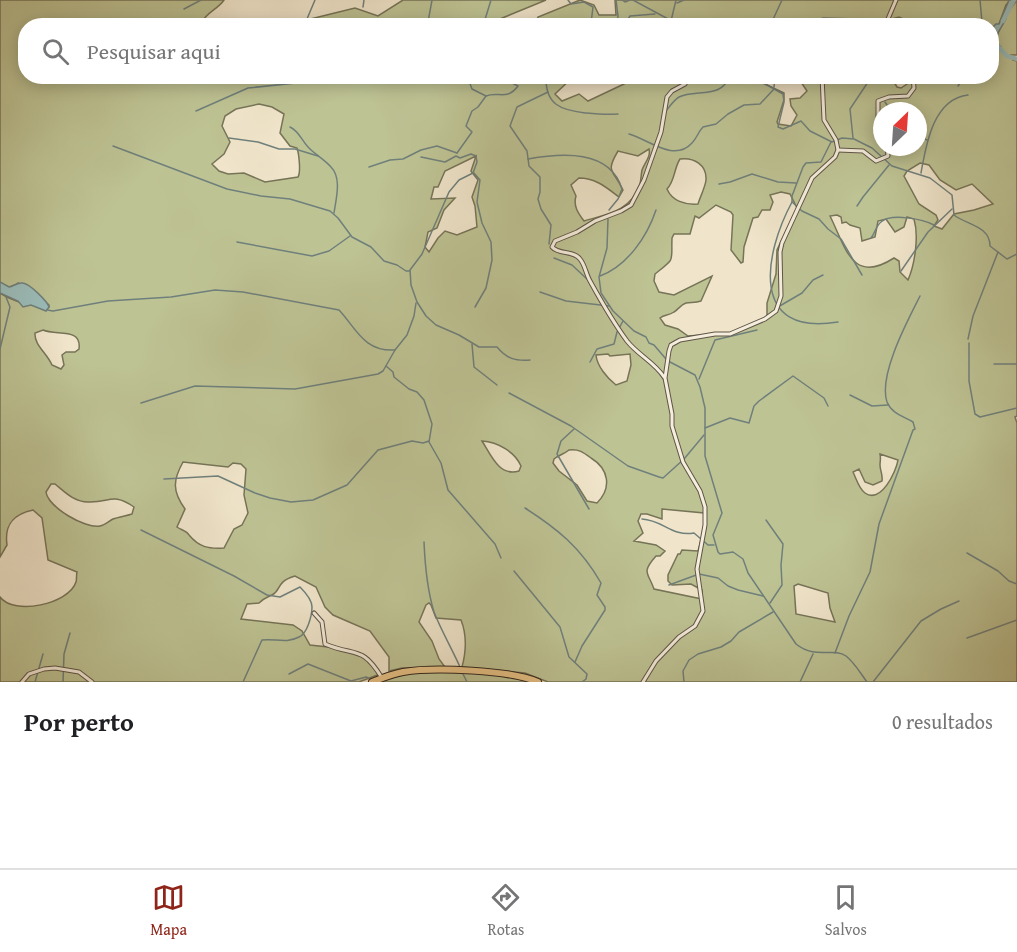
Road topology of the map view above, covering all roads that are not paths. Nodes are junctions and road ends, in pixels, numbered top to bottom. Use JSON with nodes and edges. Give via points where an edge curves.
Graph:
{"nodes":[{"id":1,"x":896,"y":0,"type":"edge"},
{"id":2,"x":888,"y":18,"type":"edge"},
{"id":3,"x":685,"y":84,"type":"edge"},
{"id":4,"x":822,"y":84,"type":"edge"},
{"id":5,"x":914,"y":84,"type":"edge"},
{"id":6,"x":878,"y":102,"type":"edge"},
{"id":7,"x":838,"y":150,"type":"junction"},
{"id":8,"x":888,"y":156,"type":"edge"},
{"id":9,"x":665,"y":378,"type":"junction"},
{"id":10,"x":314,"y":613,"type":"dead end"},
{"id":11,"x":382,"y":678,"type":"junction"},
{"id":12,"x":22,"y":682,"type":"edge"},
{"id":13,"x":92,"y":682,"type":"edge"},
{"id":14,"x":372,"y":682,"type":"edge"},
{"id":15,"x":538,"y":682,"type":"edge"},
{"id":16,"x":643,"y":682,"type":"edge"}],
"edges":[{"from":1,"to":2,"type":"street"},
{"from":3,"to":9,"type":"street","via":[[667,97],[661,132],[631,205],[555,241],[552,247],[581,261],[599,298],[629,343]]},
{"from":4,"to":7,"type":"street","via":[[824,120]]},
{"from":5,"to":6,"type":"street","via":[[908,96]]},
{"from":7,"to":8,"type":"street","via":[[863,151],[876,161]]},
{"from":7,"to":9,"type":"street","via":[[812,178],[782,243],[781,296],[776,311],[730,334],[680,340],[671,345]]},
{"from":9,"to":16,"type":"street","via":[[676,444],[705,507],[697,569],[703,611],[695,626],[657,660]]},
{"from":10,"to":11,"type":"street","via":[[322,622],[325,644],[363,655]]},
{"from":11,"to":14,"type":"main road"},
{"from":11,"to":15,"type":"main road","via":[[411,671],[477,671],[519,675]]},
{"from":12,"to":13,"type":"street","via":[[29,674],[54,668],[77,671]]}]}
